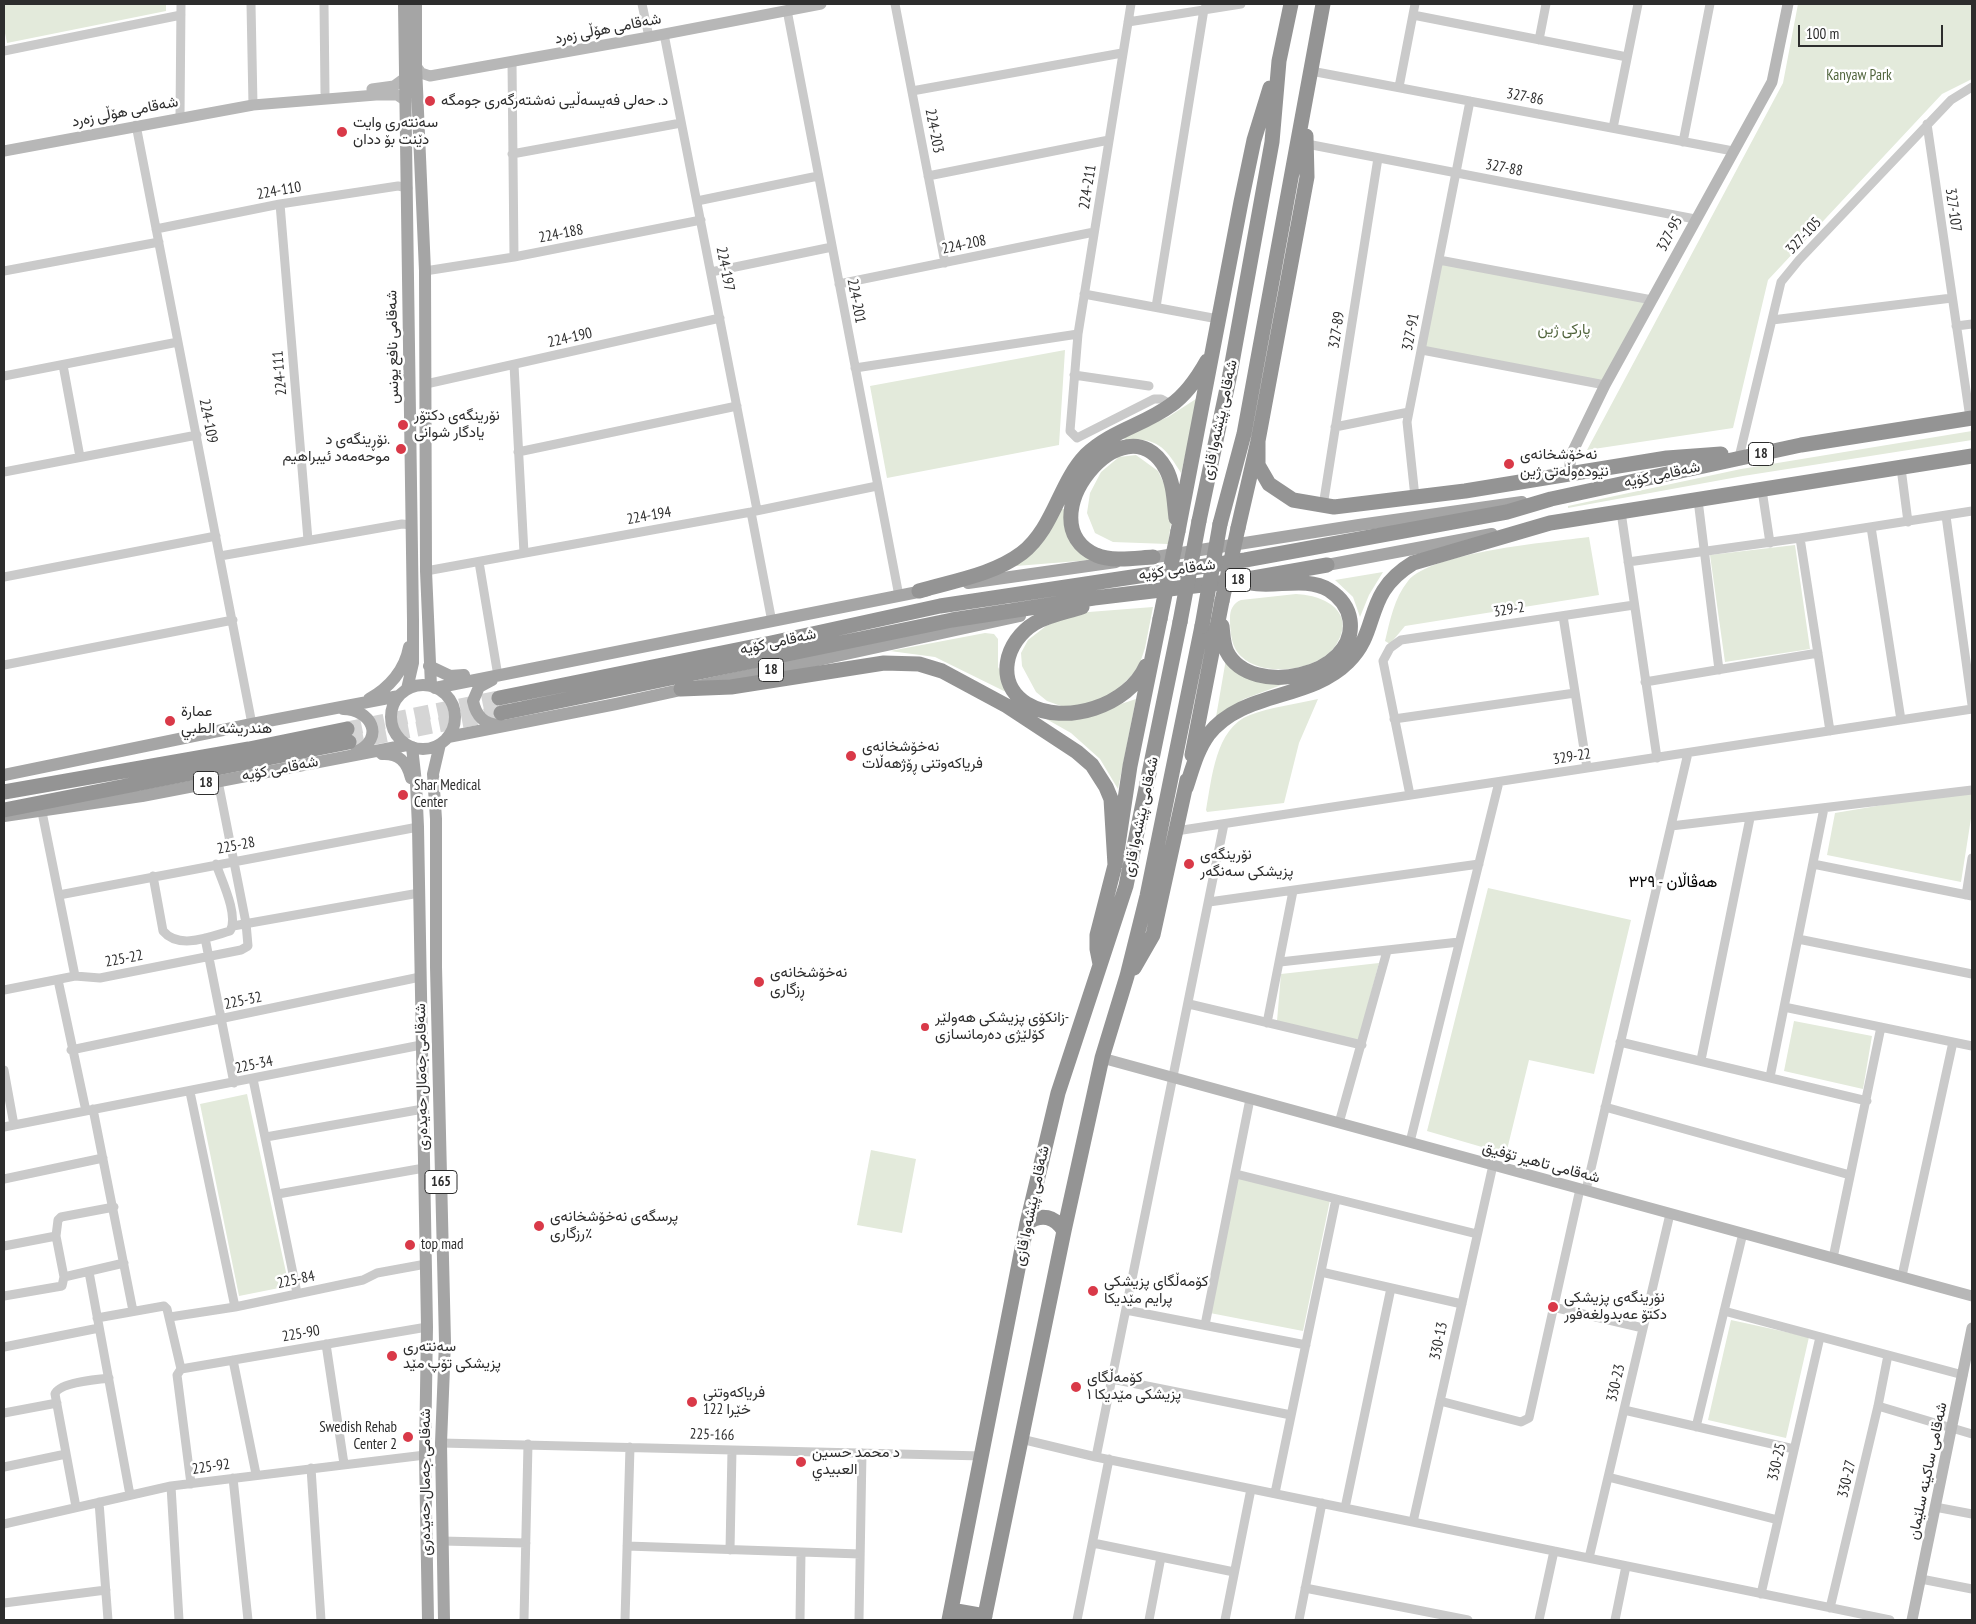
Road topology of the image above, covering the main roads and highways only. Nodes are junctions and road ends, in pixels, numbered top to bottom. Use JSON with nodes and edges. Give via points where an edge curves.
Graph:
{"nodes":[{"id":1,"x":404,"y":4,"type":"edge"},
{"id":2,"x":416,"y":4,"type":"edge"},
{"id":3,"x":1291,"y":4,"type":"edge"},
{"id":4,"x":1323,"y":4,"type":"edge"},
{"id":5,"x":1278,"y":61,"type":"junction"},
{"id":6,"x":1304,"y":111,"type":"junction"},
{"id":7,"x":1214,"y":349,"type":"junction"},
{"id":8,"x":1971,"y":418,"type":"edge"},
{"id":9,"x":1258,"y":441,"type":"junction"},
{"id":10,"x":1802,"y":445,"type":"junction"},
{"id":11,"x":1972,"y":456,"type":"edge"},
{"id":12,"x":1551,"y":499,"type":"junction"},
{"id":13,"x":1550,"y":523,"type":"junction"},
{"id":14,"x":1178,"y":531,"type":"junction"},
{"id":15,"x":1153,"y":557,"type":"junction"},
{"id":16,"x":1327,"y":565,"type":"joint"},
{"id":17,"x":1236,"y":580,"type":"junction"},
{"id":18,"x":919,"y":592,"type":"junction"},
{"id":19,"x":1126,"y":594,"type":"junction"},
{"id":20,"x":1094,"y":598,"type":"junction"},
{"id":21,"x":1222,"y":602,"type":"junction"},
{"id":22,"x":413,"y":620,"type":"junction"},
{"id":23,"x":1154,"y":649,"type":"junction"},
{"id":24,"x":429,"y":666,"type":"junction"},
{"id":25,"x":503,"y":672,"type":"junction"},
{"id":26,"x":433,"y":687,"type":"junction"},
{"id":27,"x":681,"y":689,"type":"junction"},
{"id":28,"x":403,"y":693,"type":"junction"},
{"id":29,"x":361,"y":703,"type":"junction"},
{"id":30,"x":326,"y":709,"type":"junction"},
{"id":31,"x":501,"y":712,"type":"junction"},
{"id":32,"x":472,"y":732,"type":"junction"},
{"id":33,"x":444,"y":741,"type":"junction"},
{"id":34,"x":410,"y":746,"type":"junction"},
{"id":35,"x":340,"y":758,"type":"junction"},
{"id":36,"x":4,"y":776,"type":"edge"},
{"id":37,"x":1186,"y":788,"type":"junction"},
{"id":38,"x":4,"y":792,"type":"edge"},
{"id":39,"x":417,"y":800,"type":"junction"},
{"id":40,"x":4,"y":810,"type":"edge"},
{"id":41,"x":4,"y":816,"type":"edge"},
{"id":42,"x":436,"y":819,"type":"junction"},
{"id":43,"x":1115,"y":865,"type":"junction"},
{"id":44,"x":1100,"y":965,"type":"junction"},
{"id":45,"x":1127,"y":976,"type":"junction"},
{"id":46,"x":438,"y":1092,"type":"junction"},
{"id":47,"x":422,"y":1094,"type":"junction"},
{"id":48,"x":1027,"y":1224,"type":"junction"},
{"id":49,"x":1064,"y":1230,"type":"junction"},
{"id":50,"x":950,"y":1615,"type":"edge"},
{"id":51,"x":985,"y":1618,"type":"edge"},
{"id":52,"x":428,"y":1620,"type":"edge"},
{"id":53,"x":444,"y":1620,"type":"edge"}],
"edges":[{"from":1,"to":22,"type":"main road","name":"شەقامی نافع یونس"},
{"from":2,"to":24,"type":"main road","via":[[425,271]]},
{"from":3,"to":5,"type":"highway","name":"شەقامی پێشەوا قازی"},
{"from":4,"to":6,"type":"highway","name":"شەقامی پێشەوا قازی"},
{"from":5,"to":7,"type":"highway","via":[[1254,140]]},
{"from":5,"to":44,"type":"highway","name":"شەقامی پێشەوا قازی","bridge":true,"via":[[1272,142],[1230,374],[1126,886]]},
{"from":6,"to":9,"type":"highway","via":[[1306,177]]},
{"from":6,"to":45,"type":"highway","name":"شەقامی پێشەوا قازی","bridge":true,"via":[[1244,434],[1220,524],[1147,896]]},
{"from":7,"to":14,"type":"highway"},
{"from":7,"to":18,"type":"highway","via":[[1195,381],[1172,405],[1119,431],[1088,454],[1069,477],[1040,533],[1023,552],[983,572]]},
{"from":8,"to":10,"type":"highway","name":"شەقامی کۆیە","number":"18"},
{"from":9,"to":10,"type":"highway","via":[[1258,465],[1269,484],[1293,500],[1334,507],[1569,475],[1667,458]]},
{"from":9,"to":21,"type":"highway","bridge":true},
{"from":10,"to":12,"type":"highway","name":"شەقامی کۆیە","number":"18"},
{"from":11,"to":13,"type":"highway","name":"شەقامی کۆیە","number":"18"},
{"from":12,"to":15,"type":"main road","name":"شەقامی کۆیە","via":[[1340,527]]},
{"from":12,"to":31,"type":"highway","name":"شەقامی کۆیە","number":"18","via":[[1507,512],[1245,560],[940,606],[771,643]]},
{"from":13,"to":16,"type":"main road","name":"شەقامی کۆیە","number":"18"},
{"from":13,"to":37,"type":"highway","via":[[1423,559],[1404,568],[1382,591],[1360,646],[1347,664],[1317,683],[1255,703],[1224,720],[1203,744]]},
{"from":14,"to":15,"type":"highway","via":[[1171,482],[1162,464],[1152,454],[1139,448],[1124,448],[1096,462],[1081,483],[1073,505],[1072,527],[1078,540],[1091,552],[1107,558]]},
{"from":14,"to":23,"type":"highway","bridge":true},
{"from":15,"to":18,"type":"main road","name":"شەقامی کۆیە"},
{"from":16,"to":17,"type":"highway","name":"شەقامی کۆیە","number":"18"},
{"from":17,"to":19,"type":"highway","name":"شەقامی کۆیە","number":"18"},
{"from":17,"to":21,"type":"highway","via":[[1267,586],[1311,584],[1329,590],[1342,601],[1348,613],[1350,632],[1345,647],[1330,661],[1304,673],[1269,677],[1248,672],[1230,657],[1225,647]]},
{"from":18,"to":25,"type":"main road","name":"شەقامی کۆیە"},
{"from":19,"to":20,"type":"highway","name":"شەقامی کۆیە"},
{"from":19,"to":23,"type":"highway","via":[[1040,620],[1028,628],[1007,656],[1006,672],[1011,687],[1028,704],[1047,710],[1074,712],[1103,706],[1133,686]]},
{"from":20,"to":27,"type":"main road","name":"شەقامی کۆیە","number":"18"},
{"from":20,"to":31,"type":"highway","name":"شەقامی کۆیە","via":[[952,620]]},
{"from":21,"to":37,"type":"highway"},
{"from":22,"to":28,"type":"main road","name":"شەقامی نافع یونس","via":[[413,663]]},
{"from":22,"to":29,"type":"main road","via":[[408,652],[401,670],[386,687]]},
{"from":23,"to":43,"type":"highway","via":[[1130,766]]},
{"from":24,"to":25,"type":"main road","via":[[450,676]]},
{"from":24,"to":26,"type":"main road"},
{"from":25,"to":26,"type":"main road","name":"شەقامی کۆیە"},
{"from":25,"to":31,"type":"main road","via":[[482,684],[473,701],[477,713],[490,724]]},
{"from":26,"to":28,"type":"main road","name":"شەقامی کۆیە","via":[[421,685]]},
{"from":26,"to":33,"type":"main road","via":[[444,693],[453,707],[454,723]]},
{"from":27,"to":31,"type":"main road","name":"شەقامی کۆیە","number":"18"},
{"from":27,"to":43,"type":"highway","via":[[731,687],[890,663],[919,664],[942,671],[1007,706],[1092,765],[1111,799]]},
{"from":28,"to":29,"type":"main road","name":"شەقامی کۆیە"},
{"from":28,"to":34,"type":"main road","via":[[393,706],[392,724],[396,735]]},
{"from":29,"to":30,"type":"main road","name":"شەقامی کۆیە"},
{"from":30,"to":35,"type":"main road","via":[[354,710],[363,714],[371,724],[369,744]]},
{"from":30,"to":36,"type":"main road","name":"شەقامی کۆیە"},
{"from":31,"to":32,"type":"main road","name":"شەقامی کۆیە","number":"18"},
{"from":32,"to":33,"type":"main road","name":"شەقامی کۆیە","number":"18"},
{"from":32,"to":42,"type":"main road","via":[[453,743],[445,754]]},
{"from":33,"to":34,"type":"main road","name":"شەقامی کۆیە","via":[[426,749]]},
{"from":33,"to":42,"type":"main road","name":"شەقامی جەمال حەیدەری","number":"165","via":[[433,774]]},
{"from":34,"to":35,"type":"main road","name":"شەقامی کۆیە","number":"18"},
{"from":34,"to":39,"type":"main road","name":"شەقامی جەمال حەیدەری","number":"165"},
{"from":35,"to":39,"type":"main road","via":[[384,754],[399,757],[407,765]]},
{"from":35,"to":41,"type":"main road","name":"شەقامی کۆیە","number":"18","via":[[142,796]]},
{"from":37,"to":45,"type":"highway","via":[[1153,935]]},
{"from":38,"to":40,"type":"highway","name":"شەقامی کۆیە","via":[[348,735]]},
{"from":39,"to":47,"type":"main road","name":"شەقامی جەمال حەیدەری","number":"165"},
{"from":42,"to":46,"type":"main road","name":"شەقامی جەمال حەیدەری","number":"165"},
{"from":43,"to":44,"type":"highway","via":[[1097,935]]},
{"from":44,"to":48,"type":"highway","name":"شەقامی پێشەوا قازی","via":[[1058,1093]]},
{"from":45,"to":49,"type":"highway","name":"شەقامی پێشەوا قازی","via":[[1102,1058]]},
{"from":46,"to":47,"type":"main road"},
{"from":46,"to":53,"type":"main road","name":"شەقامی جەمال حەیدەری","number":"165","via":[[445,1342],[441,1443]]},
{"from":47,"to":52,"type":"main road","name":"شەقامی جەمال حەیدەری","number":"165"},
{"from":48,"to":49,"type":"highway","via":[[1033,1219],[1047,1217]]},
{"from":48,"to":50,"type":"highway","name":"شەقامی پێشەوا قازی"},
{"from":49,"to":51,"type":"highway","name":"شەقامی پێشەوا قازی"},
{"from":50,"to":51,"type":"highway"}]}
